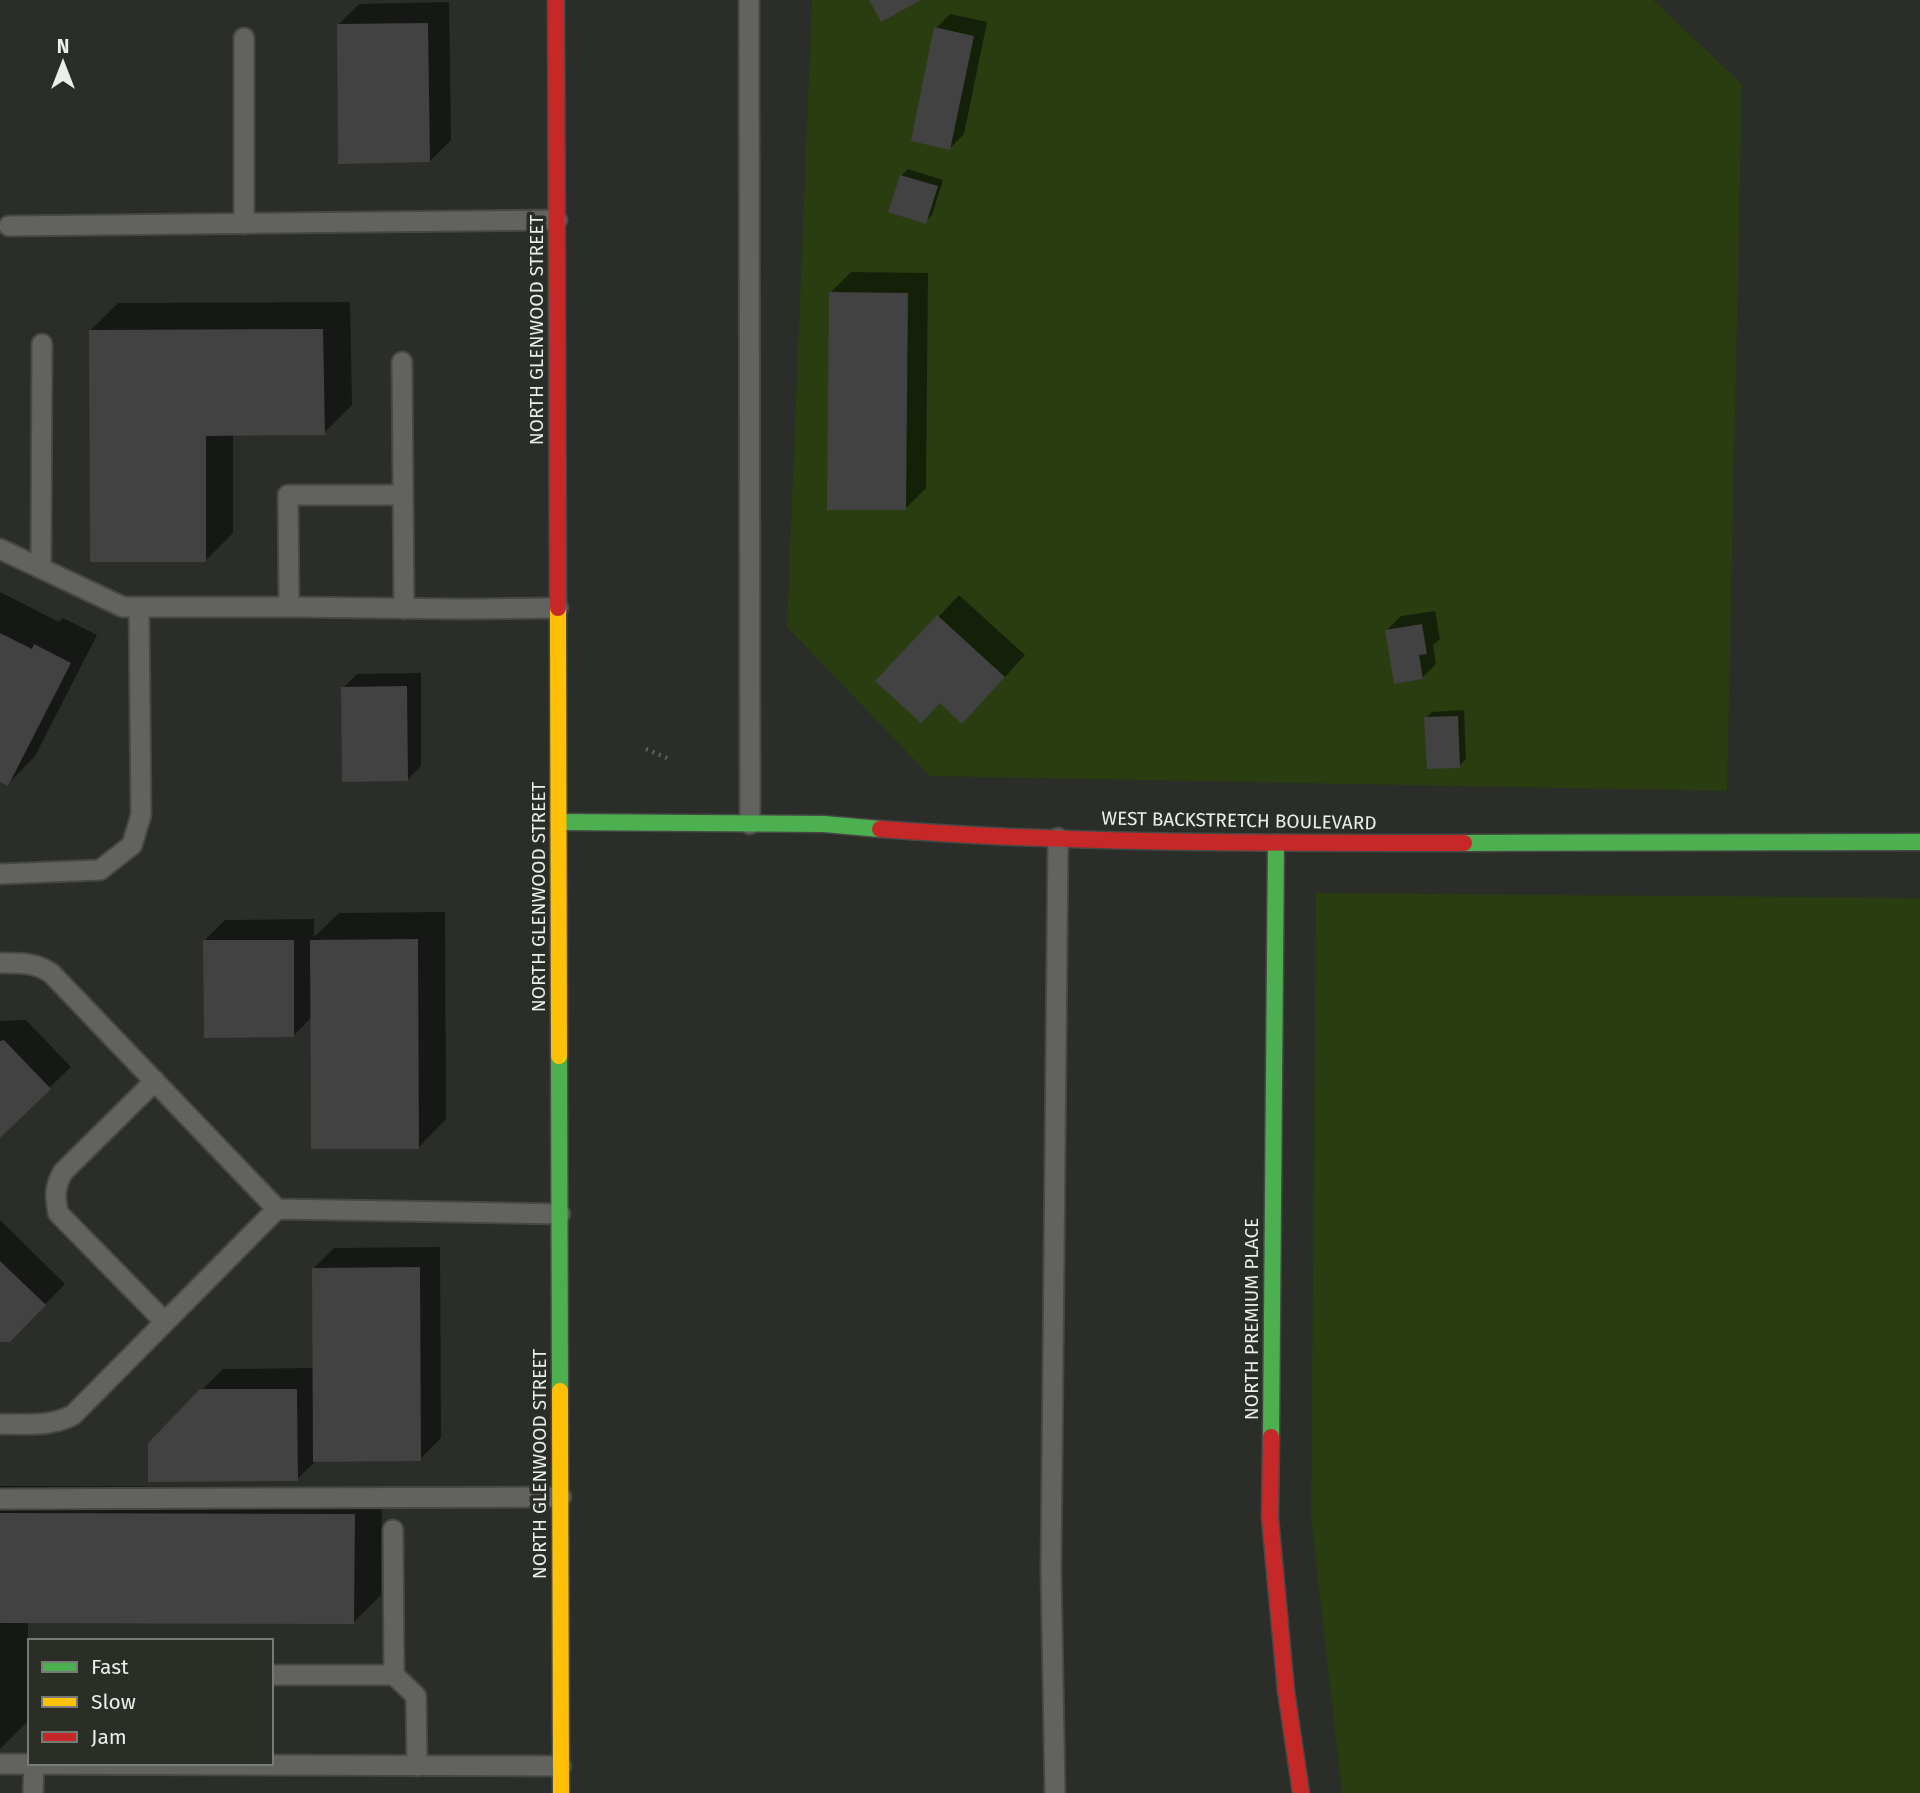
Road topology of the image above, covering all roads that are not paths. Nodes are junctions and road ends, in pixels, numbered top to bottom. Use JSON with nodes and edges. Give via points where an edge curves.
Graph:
{"nodes":[{"id":1,"x":556,"y":0,"type":"edge"},
{"id":2,"x":748,"y":0,"type":"edge"},
{"id":3,"x":244,"y":38,"type":"dead end"},
{"id":4,"x":557,"y":220,"type":"junction"},
{"id":5,"x":244,"y":224,"type":"junction"},
{"id":6,"x":9,"y":226,"type":"dead end"},
{"id":7,"x":42,"y":344,"type":"dead end"},
{"id":8,"x":402,"y":362,"type":"dead end"},
{"id":9,"x":403,"y":495,"type":"junction"},
{"id":10,"x":0,"y":549,"type":"edge"},
{"id":11,"x":41,"y":568,"type":"junction"},
{"id":12,"x":131,"y":607,"type":"junction"},
{"id":13,"x":289,"y":607,"type":"junction"},
{"id":14,"x":558,"y":608,"type":"junction"},
{"id":15,"x":404,"y":609,"type":"junction"},
{"id":16,"x":559,"y":822,"type":"junction"},
{"id":17,"x":750,"y":824,"type":"junction"},
{"id":18,"x":1058,"y":838,"type":"junction"},
{"id":19,"x":1920,"y":842,"type":"edge"},
{"id":20,"x":1276,"y":843,"type":"junction"},
{"id":21,"x":0,"y":874,"type":"edge"},
{"id":22,"x":0,"y":963,"type":"edge"},
{"id":23,"x":155,"y":1081,"type":"junction"},
{"id":24,"x":277,"y":1209,"type":"junction"},
{"id":25,"x":560,"y":1214,"type":"junction"},
{"id":26,"x":165,"y":1322,"type":"junction"},
{"id":27,"x":0,"y":1424,"type":"edge"},
{"id":28,"x":561,"y":1497,"type":"junction"},
{"id":29,"x":0,"y":1499,"type":"edge"},
{"id":30,"x":393,"y":1530,"type":"dead end"},
{"id":31,"x":273,"y":1675,"type":"edge"},
{"id":32,"x":394,"y":1675,"type":"junction"},
{"id":33,"x":0,"y":1763,"type":"edge"},
{"id":34,"x":28,"y":1763,"type":"edge"},
{"id":35,"x":34,"y":1765,"type":"edge"},
{"id":36,"x":273,"y":1765,"type":"edge"},
{"id":37,"x":418,"y":1766,"type":"junction"},
{"id":38,"x":561,"y":1766,"type":"junction"},
{"id":39,"x":33,"y":1793,"type":"edge"},
{"id":40,"x":561,"y":1793,"type":"edge"},
{"id":41,"x":1055,"y":1793,"type":"edge"},
{"id":42,"x":1301,"y":1793,"type":"edge"}],
"edges":[{"from":1,"to":4,"type":"street","name":"NORTH GLENWOOD STREET"},
{"from":2,"to":17,"type":"lane"},
{"from":3,"to":5,"type":"lane"},
{"from":4,"to":5,"type":"lane"},
{"from":4,"to":14,"type":"street","name":"NORTH GLENWOOD STREET"},
{"from":5,"to":6,"type":"lane"},
{"from":7,"to":11,"type":"lane"},
{"from":8,"to":9,"type":"lane"},
{"from":9,"to":13,"type":"lane","via":[[288,495]]},
{"from":9,"to":15,"type":"lane"},
{"from":10,"to":11,"type":"lane"},
{"from":11,"to":12,"type":"lane"},
{"from":12,"to":13,"type":"lane"},
{"from":12,"to":21,"type":"lane","via":[[141,815],[132,845],[100,870]]},
{"from":13,"to":15,"type":"lane"},
{"from":14,"to":15,"type":"lane"},
{"from":14,"to":16,"type":"street","name":"NORTH GLENWOOD STREET"},
{"from":16,"to":17,"type":"street","name":"WEST BACKSTRETCH BOULEVARD"},
{"from":16,"to":25,"type":"street","name":"NORTH GLENWOOD STREET"},
{"from":17,"to":18,"type":"street","name":"WEST BACKSTRETCH BOULEVARD"},
{"from":18,"to":20,"type":"street","name":"WEST BACKSTRETCH BOULEVARD"},
{"from":18,"to":41,"type":"lane","via":[[1051,1570]]},
{"from":19,"to":20,"type":"street","name":"WEST BACKSTRETCH BOULEVARD"},
{"from":20,"to":42,"type":"street","name":"NORTH PREMIUM PLACE","via":[[1270,1518]]},
{"from":22,"to":23,"type":"lane","via":[[27,963],[51,972]]},
{"from":23,"to":24,"type":"lane"},
{"from":23,"to":26,"type":"lane","via":[[63,1172],[55,1199],[58,1213]]},
{"from":24,"to":25,"type":"lane"},
{"from":24,"to":26,"type":"lane"},
{"from":25,"to":28,"type":"street","name":"NORTH GLENWOOD STREET"},
{"from":26,"to":27,"type":"lane","via":[[73,1415],[45,1424]]},
{"from":28,"to":29,"type":"lane"},
{"from":28,"to":38,"type":"street","name":"NORTH GLENWOOD STREET"},
{"from":30,"to":32,"type":"lane"},
{"from":31,"to":32,"type":"lane"},
{"from":32,"to":37,"type":"lane","via":[[416,1696]]},
{"from":33,"to":34,"type":"lane"},
{"from":35,"to":39,"type":"lane"},
{"from":36,"to":37,"type":"lane"},
{"from":37,"to":38,"type":"lane"},
{"from":38,"to":40,"type":"street","name":"NORTH GLENWOOD STREET"}]}
